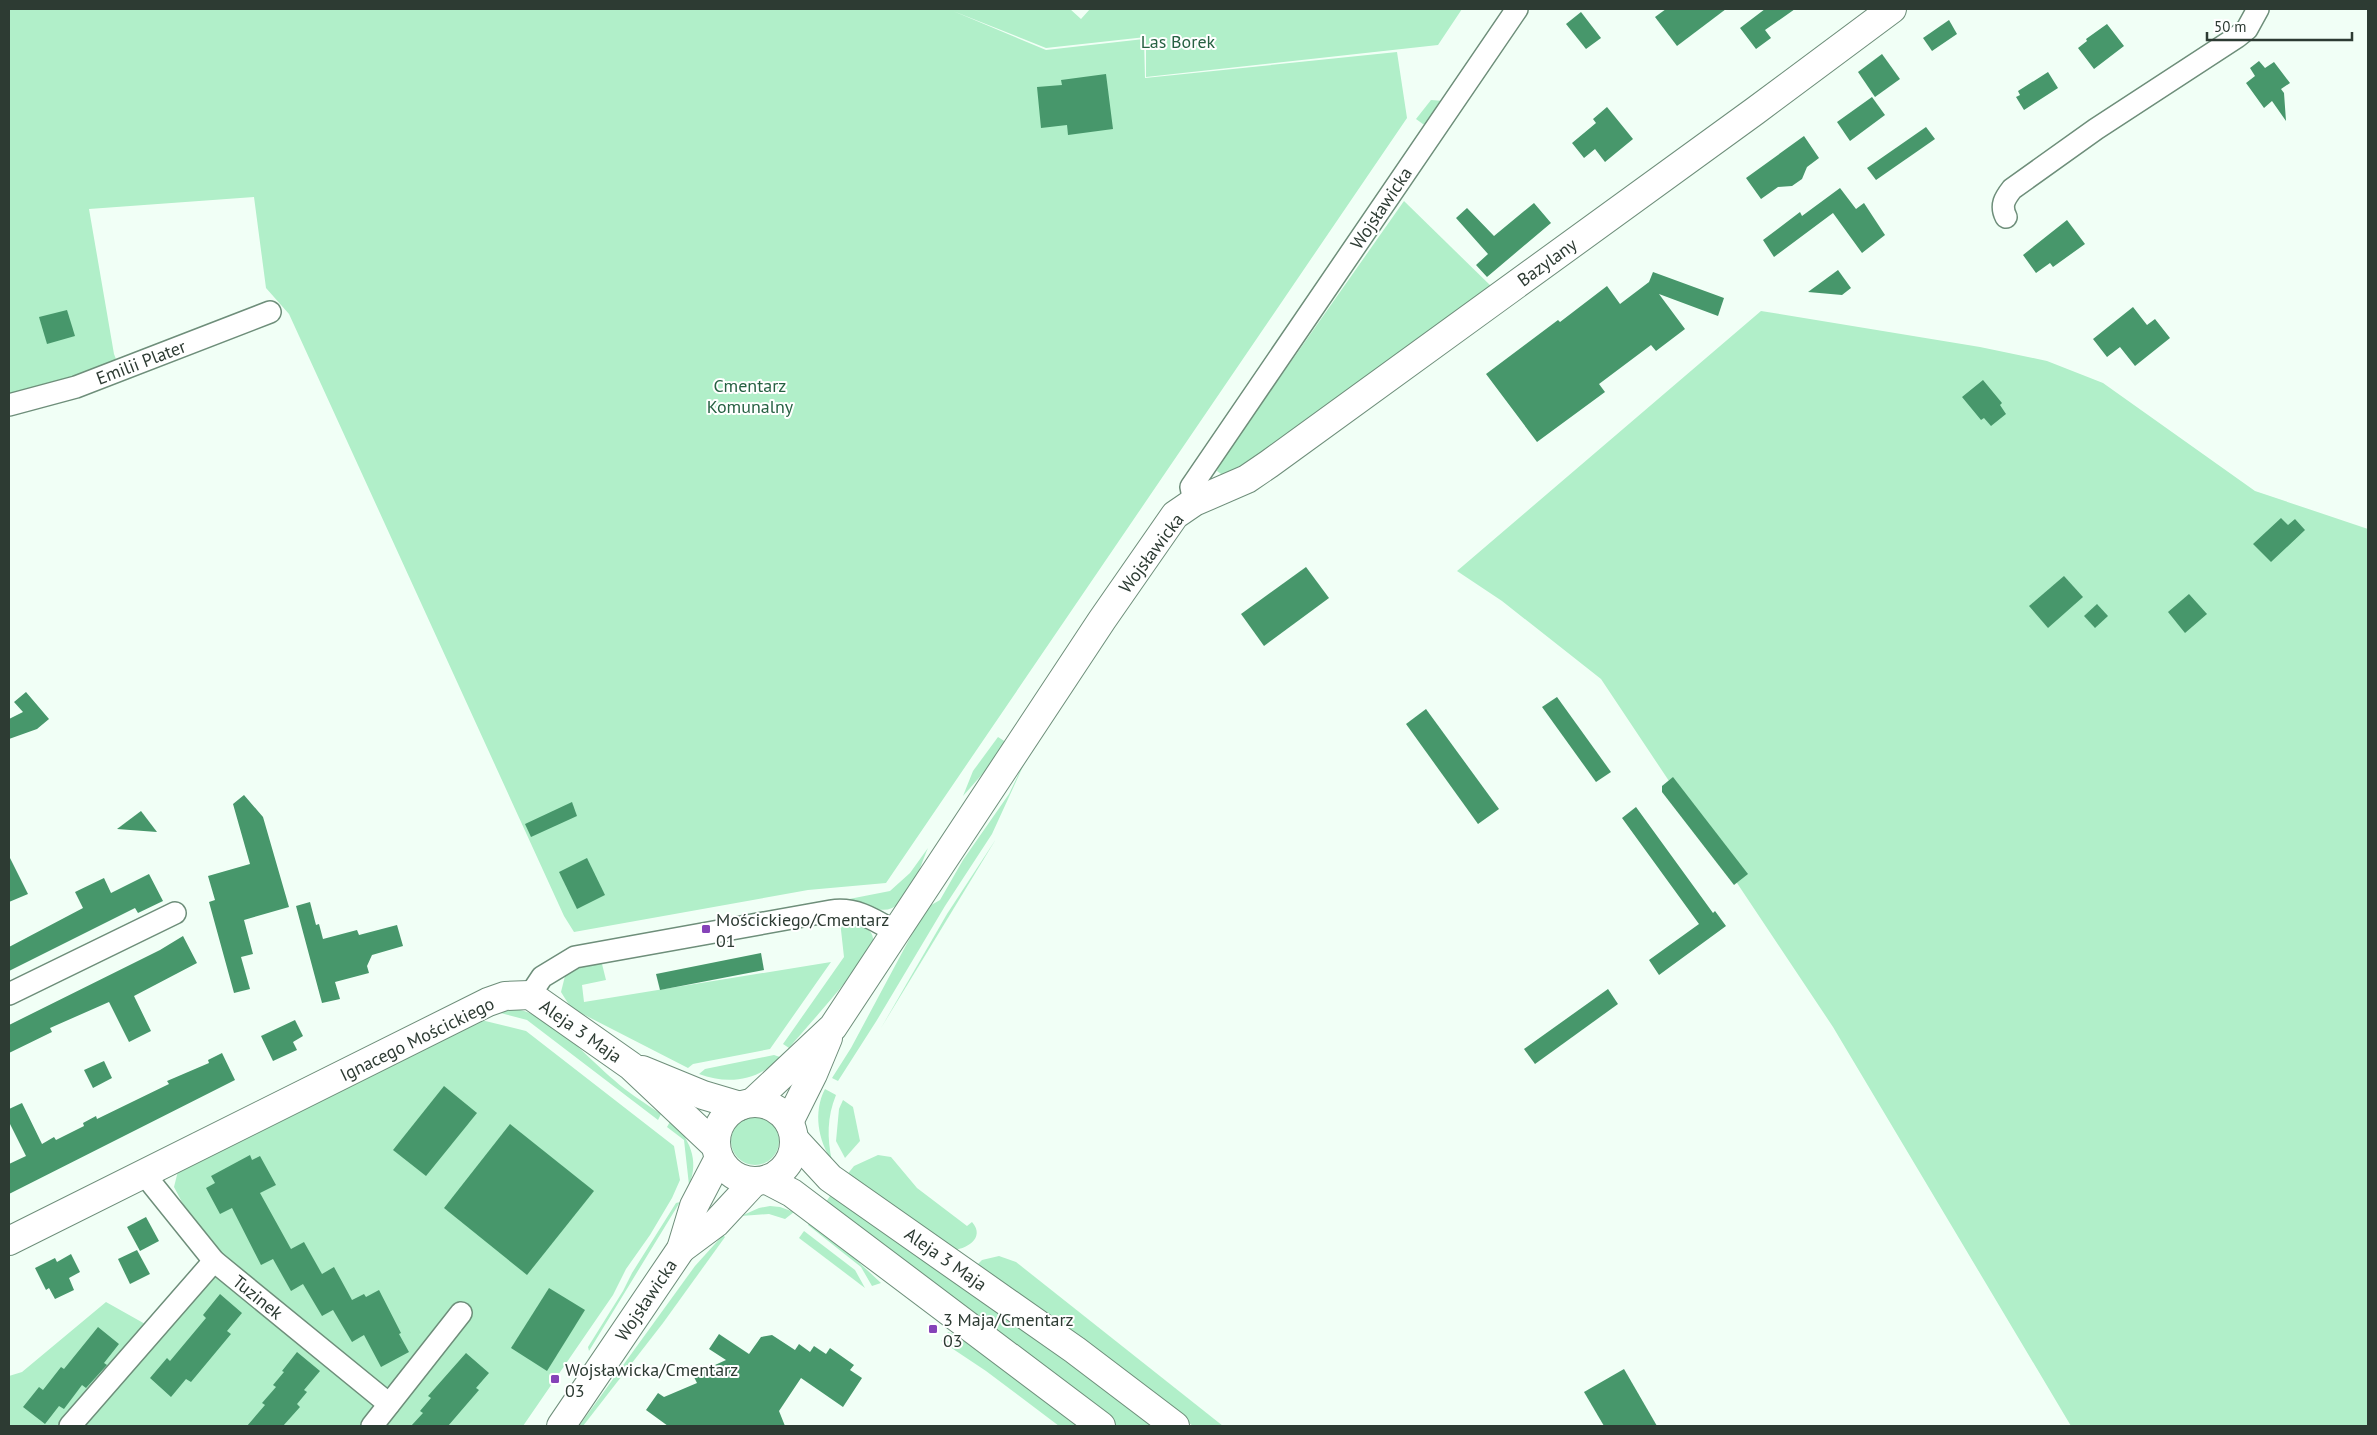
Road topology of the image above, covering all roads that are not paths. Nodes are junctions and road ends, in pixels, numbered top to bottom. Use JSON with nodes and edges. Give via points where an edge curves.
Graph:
{"nodes":[{"id":1,"x":1518,"y":9,"type":"edge"},
{"id":2,"x":1892,"y":9,"type":"edge"},
{"id":3,"x":2258,"y":9,"type":"edge"},
{"id":4,"x":2006,"y":217,"type":"dead end"},
{"id":5,"x":270,"y":312,"type":"dead end"},
{"id":6,"x":9,"y":405,"type":"edge"},
{"id":7,"x":1194,"y":502,"type":"junction"},
{"id":8,"x":175,"y":913,"type":"dead end"},
{"id":9,"x":897,"y":933,"type":"junction"},
{"id":10,"x":9,"y":994,"type":"edge"},
{"id":11,"x":530,"y":995,"type":"junction"},
{"id":12,"x":833,"y":1027,"type":"junction"},
{"id":13,"x":631,"y":1066,"type":"junction"},
{"id":14,"x":746,"y":1104,"type":"junction"},
{"id":15,"x":792,"y":1131,"type":"junction"},
{"id":16,"x":718,"y":1152,"type":"junction"},
{"id":17,"x":144,"y":1174,"type":"junction"},
{"id":18,"x":761,"y":1180,"type":"junction"},
{"id":19,"x":9,"y":1241,"type":"edge"},
{"id":20,"x":681,"y":1249,"type":"junction"},
{"id":21,"x":214,"y":1261,"type":"junction"},
{"id":22,"x":461,"y":1313,"type":"dead end"},
{"id":23,"x":389,"y":1404,"type":"junction"},
{"id":24,"x":70,"y":1426,"type":"edge"},
{"id":25,"x":372,"y":1426,"type":"edge"},
{"id":26,"x":561,"y":1426,"type":"edge"},
{"id":27,"x":1101,"y":1426,"type":"edge"},
{"id":28,"x":1175,"y":1426,"type":"edge"}],
"edges":[{"from":1,"to":7,"type":"street","name":"Wojsławicka","via":[[1191,487]]},
{"from":2,"to":7,"type":"street","name":"Bazylany","via":[[1264,468],[1234,486]]},
{"from":3,"to":4,"type":"street","via":[[2247,29],[2237,37],[2096,129],[2012,189],[2004,199]]},
{"from":5,"to":6,"type":"street","name":"Emilii Plater","via":[[76,387]]},
{"from":7,"to":9,"type":"street","name":"Wojsławicka","via":[[1175,515],[1155,542]]},
{"from":8,"to":10,"type":"street"},
{"from":9,"to":11,"type":"street","via":[[858,912],[842,909],[575,957],[542,977]]},
{"from":9,"to":12,"type":"street","name":"Wojsławicka"},
{"from":11,"to":13,"type":"street","name":"Aleja 3 Maja"},
{"from":11,"to":17,"type":"street","name":"Ignacego Mościckiego","via":[[505,996],[488,1002]]},
{"from":12,"to":14,"type":"street","name":"Wojsławicka"},
{"from":12,"to":15,"type":"street","name":"Wojsławicka"},
{"from":13,"to":14,"type":"street","name":"Aleja 3 Maja","via":[[717,1100]]},
{"from":13,"to":16,"type":"street","name":"Aleja 3 Maja"},
{"from":14,"to":15,"type":"street","via":[[767,1104],[779,1111]]},
{"from":14,"to":16,"type":"street","via":[[730,1112],[722,1122],[717,1134]]},
{"from":15,"to":18,"type":"street","via":[[793,1152],[788,1164],[778,1174]]},
{"from":15,"to":28,"type":"street","name":"Aleja 3 Maja","via":[[830,1178],[1076,1350]]},
{"from":16,"to":18,"type":"street","via":[[728,1170],[740,1178]]},
{"from":16,"to":20,"type":"street","name":"Wojsławicka","via":[[694,1206]]},
{"from":17,"to":19,"type":"street","name":"Ignacego Mościckiego"},
{"from":17,"to":21,"type":"street","name":"Tuzinek"},
{"from":18,"to":20,"type":"street","name":"Wojsławicka","via":[[716,1223]]},
{"from":18,"to":27,"type":"street","via":[[792,1193]]},
{"from":20,"to":26,"type":"street","name":"Wojsławicka"},
{"from":21,"to":23,"type":"street","name":"Tuzinek"},
{"from":21,"to":24,"type":"street"},
{"from":22,"to":23,"type":"street"},
{"from":23,"to":25,"type":"street"}]}
